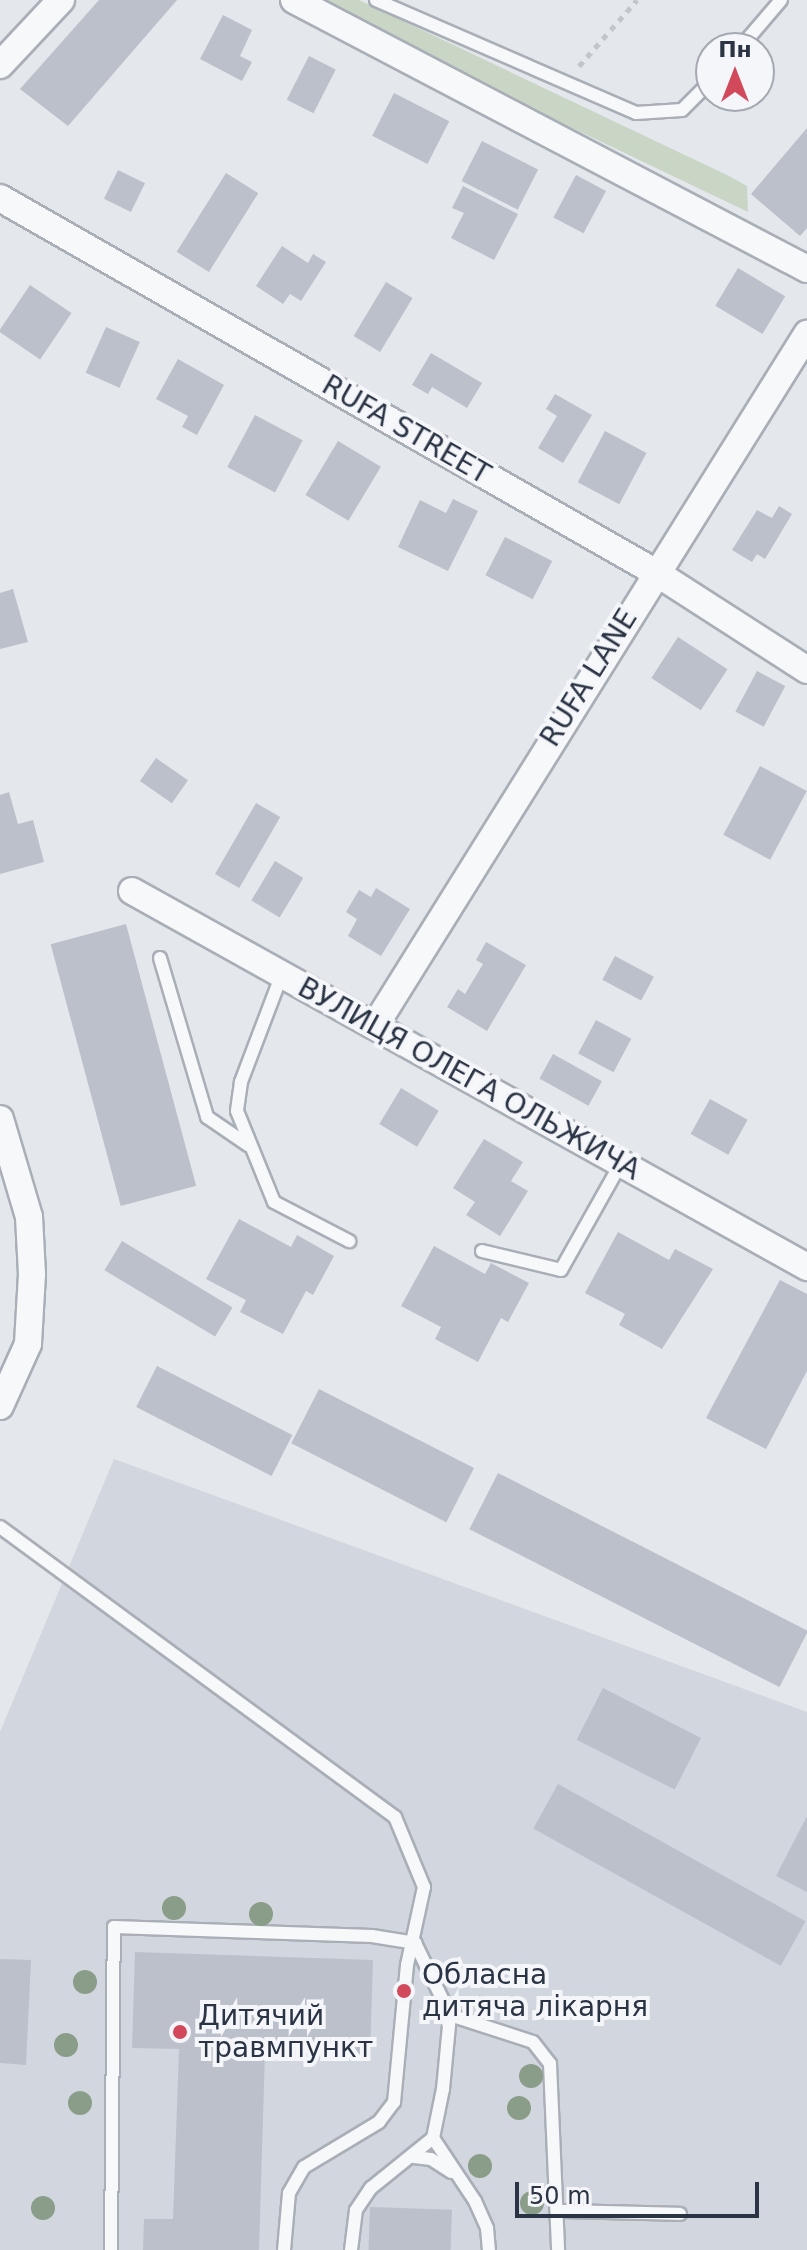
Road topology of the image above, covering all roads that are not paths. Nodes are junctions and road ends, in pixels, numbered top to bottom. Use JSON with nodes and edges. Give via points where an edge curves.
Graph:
{"nodes":[{"id":1,"x":61,"y":0,"type":"edge"},
{"id":2,"x":294,"y":0,"type":"edge"},
{"id":3,"x":376,"y":0,"type":"edge"},
{"id":4,"x":781,"y":0,"type":"edge"},
{"id":5,"x":754,"y":32,"type":"edge"},
{"id":6,"x":0,"y":65,"type":"edge"},
{"id":7,"x":695,"y":100,"type":"edge"},
{"id":8,"x":0,"y":198,"type":"edge"},
{"id":9,"x":807,"y":269,"type":"edge"},
{"id":10,"x":807,"y":334,"type":"edge"},
{"id":11,"x":655,"y":572,"type":"junction"},
{"id":12,"x":807,"y":670,"type":"edge"},
{"id":13,"x":132,"y":891,"type":"dead end"},
{"id":14,"x":160,"y":958,"type":"dead end"},
{"id":15,"x":282,"y":974,"type":"junction"},
{"id":16,"x":376,"y":1024,"type":"junction"},
{"id":17,"x":0,"y":1119,"type":"edge"},
{"id":18,"x":248,"y":1145,"type":"junction"},
{"id":19,"x":620,"y":1165,"type":"junction"},
{"id":20,"x":349,"y":1241,"type":"dead end"},
{"id":21,"x":482,"y":1251,"type":"dead end"},
{"id":22,"x":807,"y":1267,"type":"edge"},
{"id":23,"x":0,"y":1406,"type":"edge"},
{"id":24,"x":0,"y":1527,"type":"edge"},
{"id":25,"x":415,"y":1943,"type":"junction"},
{"id":26,"x":450,"y":2015,"type":"junction"},
{"id":27,"x":433,"y":2138,"type":"junction"},
{"id":28,"x":414,"y":2157,"type":"junction"},
{"id":29,"x":456,"y":2175,"type":"junction"},
{"id":30,"x":559,"y":2211,"type":"junction"},
{"id":31,"x":680,"y":2214,"type":"dead end"},
{"id":32,"x":111,"y":2250,"type":"edge"},
{"id":33,"x":284,"y":2250,"type":"edge"},
{"id":34,"x":351,"y":2250,"type":"edge"},
{"id":35,"x":489,"y":2250,"type":"edge"},
{"id":36,"x":558,"y":2250,"type":"edge"}],
"edges":[{"from":1,"to":6,"type":"street"},
{"from":2,"to":9,"type":"street"},
{"from":3,"to":7,"type":"lane","via":[[652,115]]},
{"from":4,"to":5,"type":"lane"},
{"from":8,"to":11,"type":"street","name":"RUFA STREET"},
{"from":10,"to":11,"type":"street","name":"RUFA LANE"},
{"from":11,"to":12,"type":"street","name":"RUFA STREET"},
{"from":11,"to":16,"type":"street","name":"RUFA LANE"},
{"from":13,"to":15,"type":"street","name":"ВУЛИЦЯ ОЛЕГА ОЛЬЖИЧА"},
{"from":14,"to":18,"type":"lane","via":[[207,1117]]},
{"from":15,"to":16,"type":"street","name":"ВУЛИЦЯ ОЛЕГА ОЛЬЖИЧА"},
{"from":15,"to":18,"type":"lane","via":[[241,1082],[237,1111]]},
{"from":16,"to":19,"type":"street","name":"ВУЛИЦЯ ОЛЕГА ОЛЬЖИЧА"},
{"from":17,"to":23,"type":"street","via":[[29,1217],[32,1274],[28,1344]]},
{"from":18,"to":20,"type":"lane","via":[[274,1202]]},
{"from":19,"to":21,"type":"lane","via":[[561,1270]]},
{"from":19,"to":22,"type":"street","name":"ВУЛИЦЯ ОЛЕГА ОЛЬЖИЧА"},
{"from":24,"to":25,"type":"lane","via":[[395,1817],[424,1887]]},
{"from":25,"to":26,"type":"lane"},
{"from":25,"to":32,"type":"lane","via":[[372,1936],[114,1927]]},
{"from":25,"to":33,"type":"lane","via":[[407,1965],[394,2102],[379,2122],[304,2167],[289,2193]]},
{"from":26,"to":27,"type":"lane"},
{"from":26,"to":30,"type":"lane","via":[[533,2042],[550,2064]]},
{"from":27,"to":28,"type":"lane"},
{"from":27,"to":29,"type":"lane"},
{"from":28,"to":29,"type":"lane","via":[[431,2159]]},
{"from":28,"to":34,"type":"lane","via":[[380,2180],[356,2210]]},
{"from":29,"to":35,"type":"lane","via":[[487,2228]]},
{"from":30,"to":31,"type":"lane"},
{"from":30,"to":36,"type":"lane"}]}
